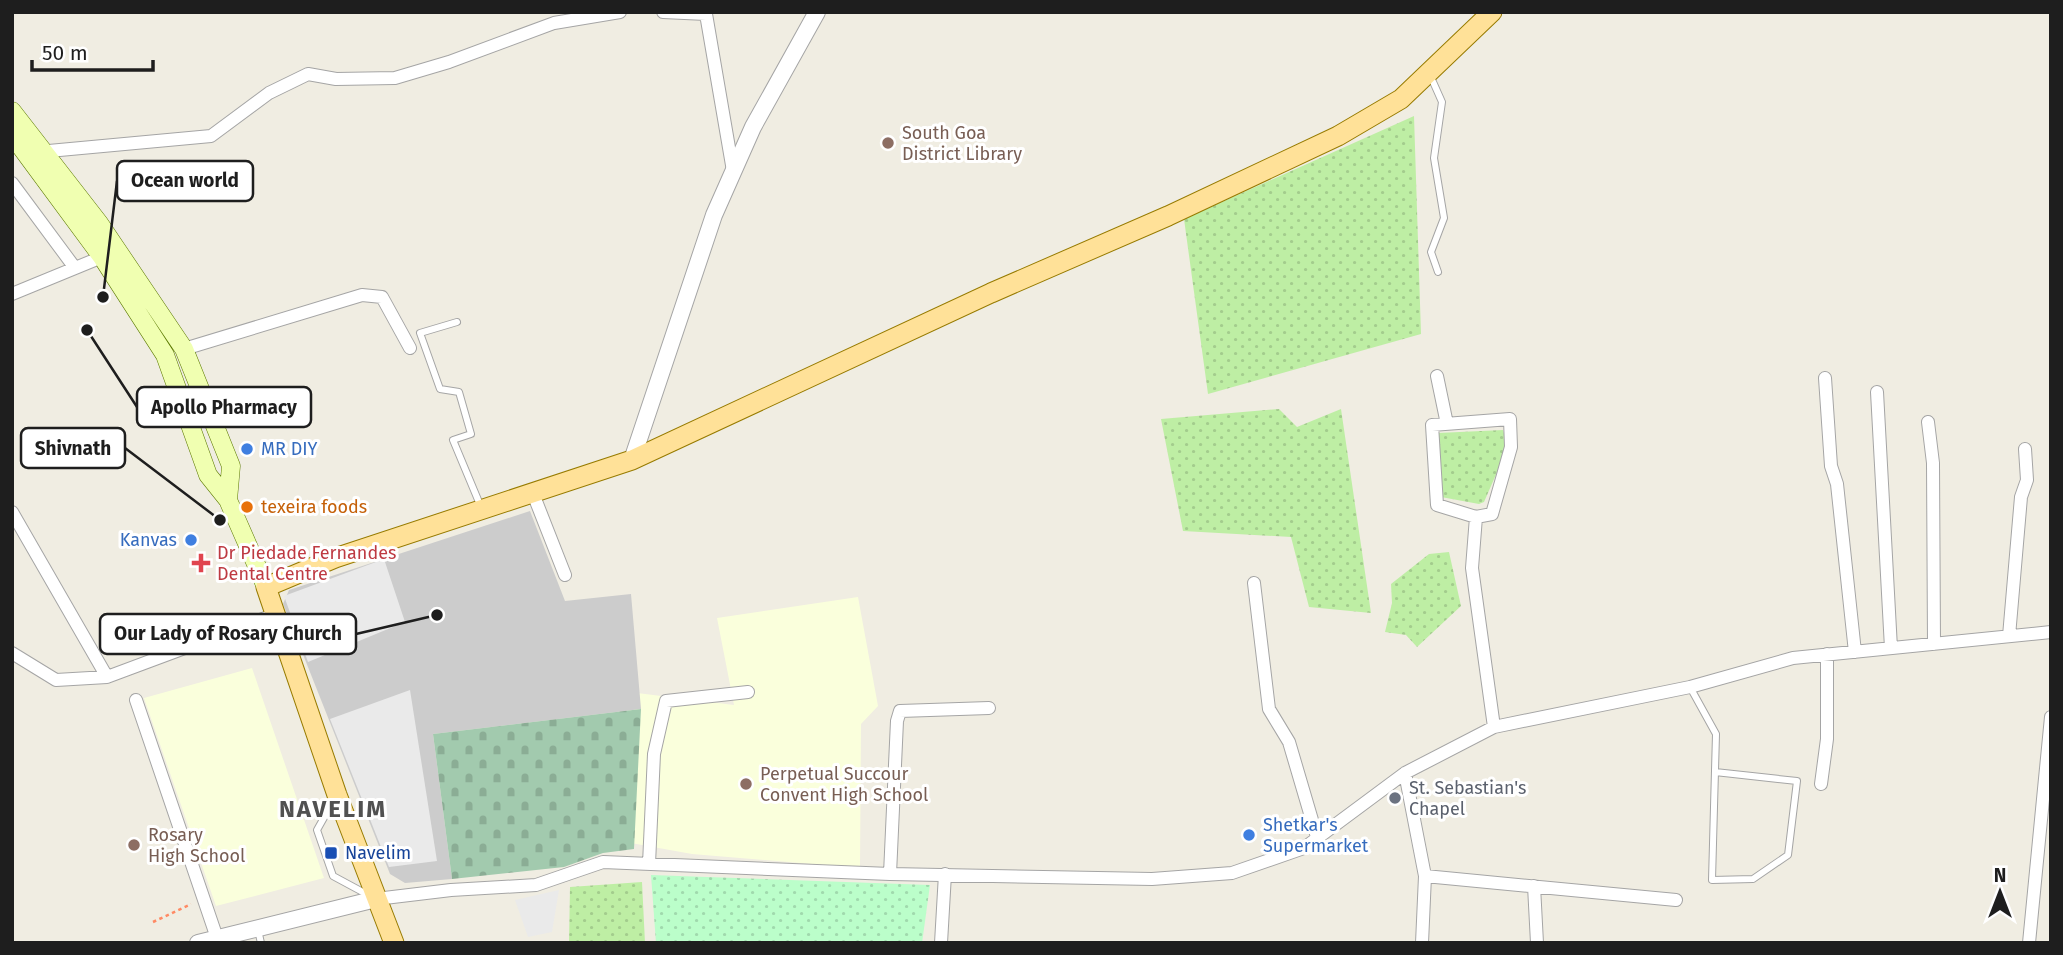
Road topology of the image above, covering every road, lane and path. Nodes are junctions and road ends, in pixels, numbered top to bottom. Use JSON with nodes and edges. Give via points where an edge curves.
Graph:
{"nodes":[{"id":1,"x":620,"y":12,"type":"edge"},
{"id":2,"x":663,"y":12,"type":"edge"},
{"id":3,"x":817,"y":12,"type":"edge"},
{"id":4,"x":1492,"y":12,"type":"edge"},
{"id":5,"x":1429,"y":73,"type":"junction"},
{"id":6,"x":12,"y":111,"type":"edge"},
{"id":7,"x":12,"y":135,"type":"edge"},
{"id":8,"x":36,"y":154,"type":"junction"},
{"id":9,"x":733,"y":171,"type":"junction"},
{"id":10,"x":12,"y":183,"type":"edge"},
{"id":11,"x":102,"y":257,"type":"junction"},
{"id":12,"x":75,"y":268,"type":"junction"},
{"id":13,"x":1438,"y":272,"type":"dead end"},
{"id":14,"x":12,"y":294,"type":"edge"},
{"id":15,"x":457,"y":322,"type":"dead end"},
{"id":16,"x":410,"y":348,"type":"dead end"},
{"id":17,"x":184,"y":349,"type":"junction"},
{"id":18,"x":1437,"y":376,"type":"dead end"},
{"id":19,"x":1825,"y":378,"type":"dead end"},
{"id":20,"x":1877,"y":392,"type":"dead end"},
{"id":21,"x":1928,"y":422,"type":"dead end"},
{"id":22,"x":1447,"y":424,"type":"junction"},
{"id":23,"x":2025,"y":449,"type":"dead end"},
{"id":24,"x":632,"y":460,"type":"junction"},
{"id":25,"x":532,"y":491,"type":"junction"},
{"id":26,"x":228,"y":500,"type":"junction"},
{"id":27,"x":481,"y":509,"type":"junction"},
{"id":28,"x":12,"y":512,"type":"edge"},
{"id":29,"x":1476,"y":517,"type":"junction"},
{"id":30,"x":565,"y":575,"type":"dead end"},
{"id":31,"x":1254,"y":583,"type":"dead end"},
{"id":32,"x":266,"y":587,"type":"junction"},
{"id":33,"x":276,"y":614,"type":"junction"},
{"id":34,"x":2051,"y":632,"type":"edge"},
{"id":35,"x":2009,"y":636,"type":"junction"},
{"id":36,"x":1934,"y":644,"type":"junction"},
{"id":37,"x":1891,"y":648,"type":"junction"},
{"id":38,"x":1855,"y":652,"type":"junction"},
{"id":39,"x":12,"y":653,"type":"edge"},
{"id":40,"x":1827,"y":654,"type":"junction"},
{"id":41,"x":107,"y":677,"type":"junction"},
{"id":42,"x":1690,"y":687,"type":"junction"},
{"id":43,"x":748,"y":692,"type":"dead end"},
{"id":44,"x":136,"y":700,"type":"dead end"},
{"id":45,"x":989,"y":708,"type":"dead end"},
{"id":46,"x":2051,"y":717,"type":"edge"},
{"id":47,"x":1494,"y":727,"type":"junction"},
{"id":48,"x":2048,"y":769,"type":"edge"},
{"id":49,"x":1715,"y":772,"type":"junction"},
{"id":50,"x":1405,"y":773,"type":"junction"},
{"id":51,"x":1821,"y":783,"type":"dead end"},
{"id":52,"x":337,"y":795,"type":"junction"},
{"id":53,"x":1317,"y":838,"type":"junction"},
{"id":54,"x":649,"y":864,"type":"junction"},
{"id":55,"x":890,"y":874,"type":"junction"},
{"id":56,"x":945,"y":874,"type":"junction"},
{"id":57,"x":1425,"y":876,"type":"junction"},
{"id":58,"x":1534,"y":886,"type":"junction"},
{"id":59,"x":205,"y":897,"type":"junction"},
{"id":60,"x":376,"y":899,"type":"junction"},
{"id":61,"x":1676,"y":900,"type":"dead end"},
{"id":62,"x":153,"y":922,"type":"dead end"},
{"id":63,"x":259,"y":936,"type":"edge"},
{"id":64,"x":217,"y":938,"type":"junction"},
{"id":65,"x":198,"y":943,"type":"edge"},
{"id":66,"x":394,"y":943,"type":"edge"},
{"id":67,"x":941,"y":943,"type":"edge"},
{"id":68,"x":1422,"y":943,"type":"edge"},
{"id":69,"x":1536,"y":943,"type":"edge"},
{"id":70,"x":2029,"y":943,"type":"edge"}],
"edges":[{"from":1,"to":8,"type":"street","via":[[554,23],[395,78],[336,79],[308,74],[269,93],[211,136]]},
{"from":2,"to":9,"type":"street","via":[[706,13]]},
{"from":3,"to":9,"type":"street"},
{"from":4,"to":5,"type":"main road"},
{"from":5,"to":13,"type":"lane","via":[[1442,102],[1434,158],[1444,218],[1430,252]]},
{"from":5,"to":24,"type":"main road","via":[[1401,99],[1338,136]]},
{"from":6,"to":8,"type":"main road"},
{"from":7,"to":8,"type":"main road"},
{"from":8,"to":11,"type":"main road"},
{"from":8,"to":17,"type":"main road","via":[[99,223]]},
{"from":9,"to":24,"type":"street"},
{"from":10,"to":12,"type":"street"},
{"from":11,"to":12,"type":"street"},
{"from":11,"to":26,"type":"main road","via":[[165,355],[208,475]]},
{"from":12,"to":14,"type":"street"},
{"from":15,"to":27,"type":"lane","via":[[420,333],[440,389],[459,391],[471,434],[453,440]]},
{"from":16,"to":17,"type":"street","via":[[382,298],[362,295]]},
{"from":17,"to":26,"type":"main road","via":[[231,466]]},
{"from":18,"to":22,"type":"street"},
{"from":19,"to":38,"type":"street"},
{"from":20,"to":37,"type":"street"},
{"from":21,"to":36,"type":"street","via":[[1933,463]]},
{"from":22,"to":29,"type":"street","via":[[1432,425],[1437,505]]},
{"from":22,"to":29,"type":"street","via":[[1510,419],[1511,447],[1492,514]]},
{"from":23,"to":35,"type":"street","via":[[2027,480],[2021,498]]},
{"from":24,"to":25,"type":"main road"},
{"from":25,"to":27,"type":"main road"},
{"from":25,"to":30,"type":"street"},
{"from":26,"to":32,"type":"main road"},
{"from":27,"to":32,"type":"main road","via":[[335,558]]},
{"from":28,"to":41,"type":"street"},
{"from":29,"to":47,"type":"street","via":[[1472,568]]},
{"from":31,"to":53,"type":"street","via":[[1269,709],[1289,742]]},
{"from":32,"to":33,"type":"main road"},
{"from":33,"to":41,"type":"street"},
{"from":33,"to":52,"type":"main road"},
{"from":34,"to":35,"type":"street"},
{"from":35,"to":36,"type":"street"},
{"from":36,"to":37,"type":"street"},
{"from":37,"to":38,"type":"street"},
{"from":38,"to":40,"type":"street"},
{"from":39,"to":41,"type":"street","via":[[56,680]]},
{"from":40,"to":42,"type":"street","via":[[1793,658]]},
{"from":40,"to":51,"type":"street","via":[[1827,740]]},
{"from":42,"to":47,"type":"street"},
{"from":42,"to":49,"type":"lane","via":[[1716,734]]},
{"from":43,"to":54,"type":"street","via":[[666,701],[654,754]]},
{"from":44,"to":59,"type":"street"},
{"from":45,"to":55,"type":"street","via":[[900,711]]},
{"from":46,"to":48,"type":"street"},
{"from":47,"to":50,"type":"street"},
{"from":48,"to":70,"type":"street"},
{"from":49,"to":49,"type":"lane","via":[[1712,880],[1753,879],[1788,855],[1797,781]]},
{"from":50,"to":53,"type":"street"},
{"from":50,"to":57,"type":"street"},
{"from":52,"to":60,"type":"main road"},
{"from":52,"to":60,"type":"lane","via":[[317,830],[333,876]]},
{"from":53,"to":56,"type":"street","via":[[1304,848],[1232,873],[1152,879]]},
{"from":54,"to":55,"type":"street"},
{"from":54,"to":60,"type":"street","via":[[603,862],[536,885]]},
{"from":55,"to":56,"type":"street"},
{"from":56,"to":67,"type":"street"},
{"from":57,"to":58,"type":"street"},
{"from":57,"to":68,"type":"street"},
{"from":58,"to":61,"type":"street"},
{"from":58,"to":69,"type":"street"},
{"from":59,"to":62,"type":"path"},
{"from":59,"to":64,"type":"street"},
{"from":60,"to":63,"type":"street"},
{"from":60,"to":66,"type":"main road"},
{"from":63,"to":64,"type":"street"},
{"from":64,"to":65,"type":"street"}]}
